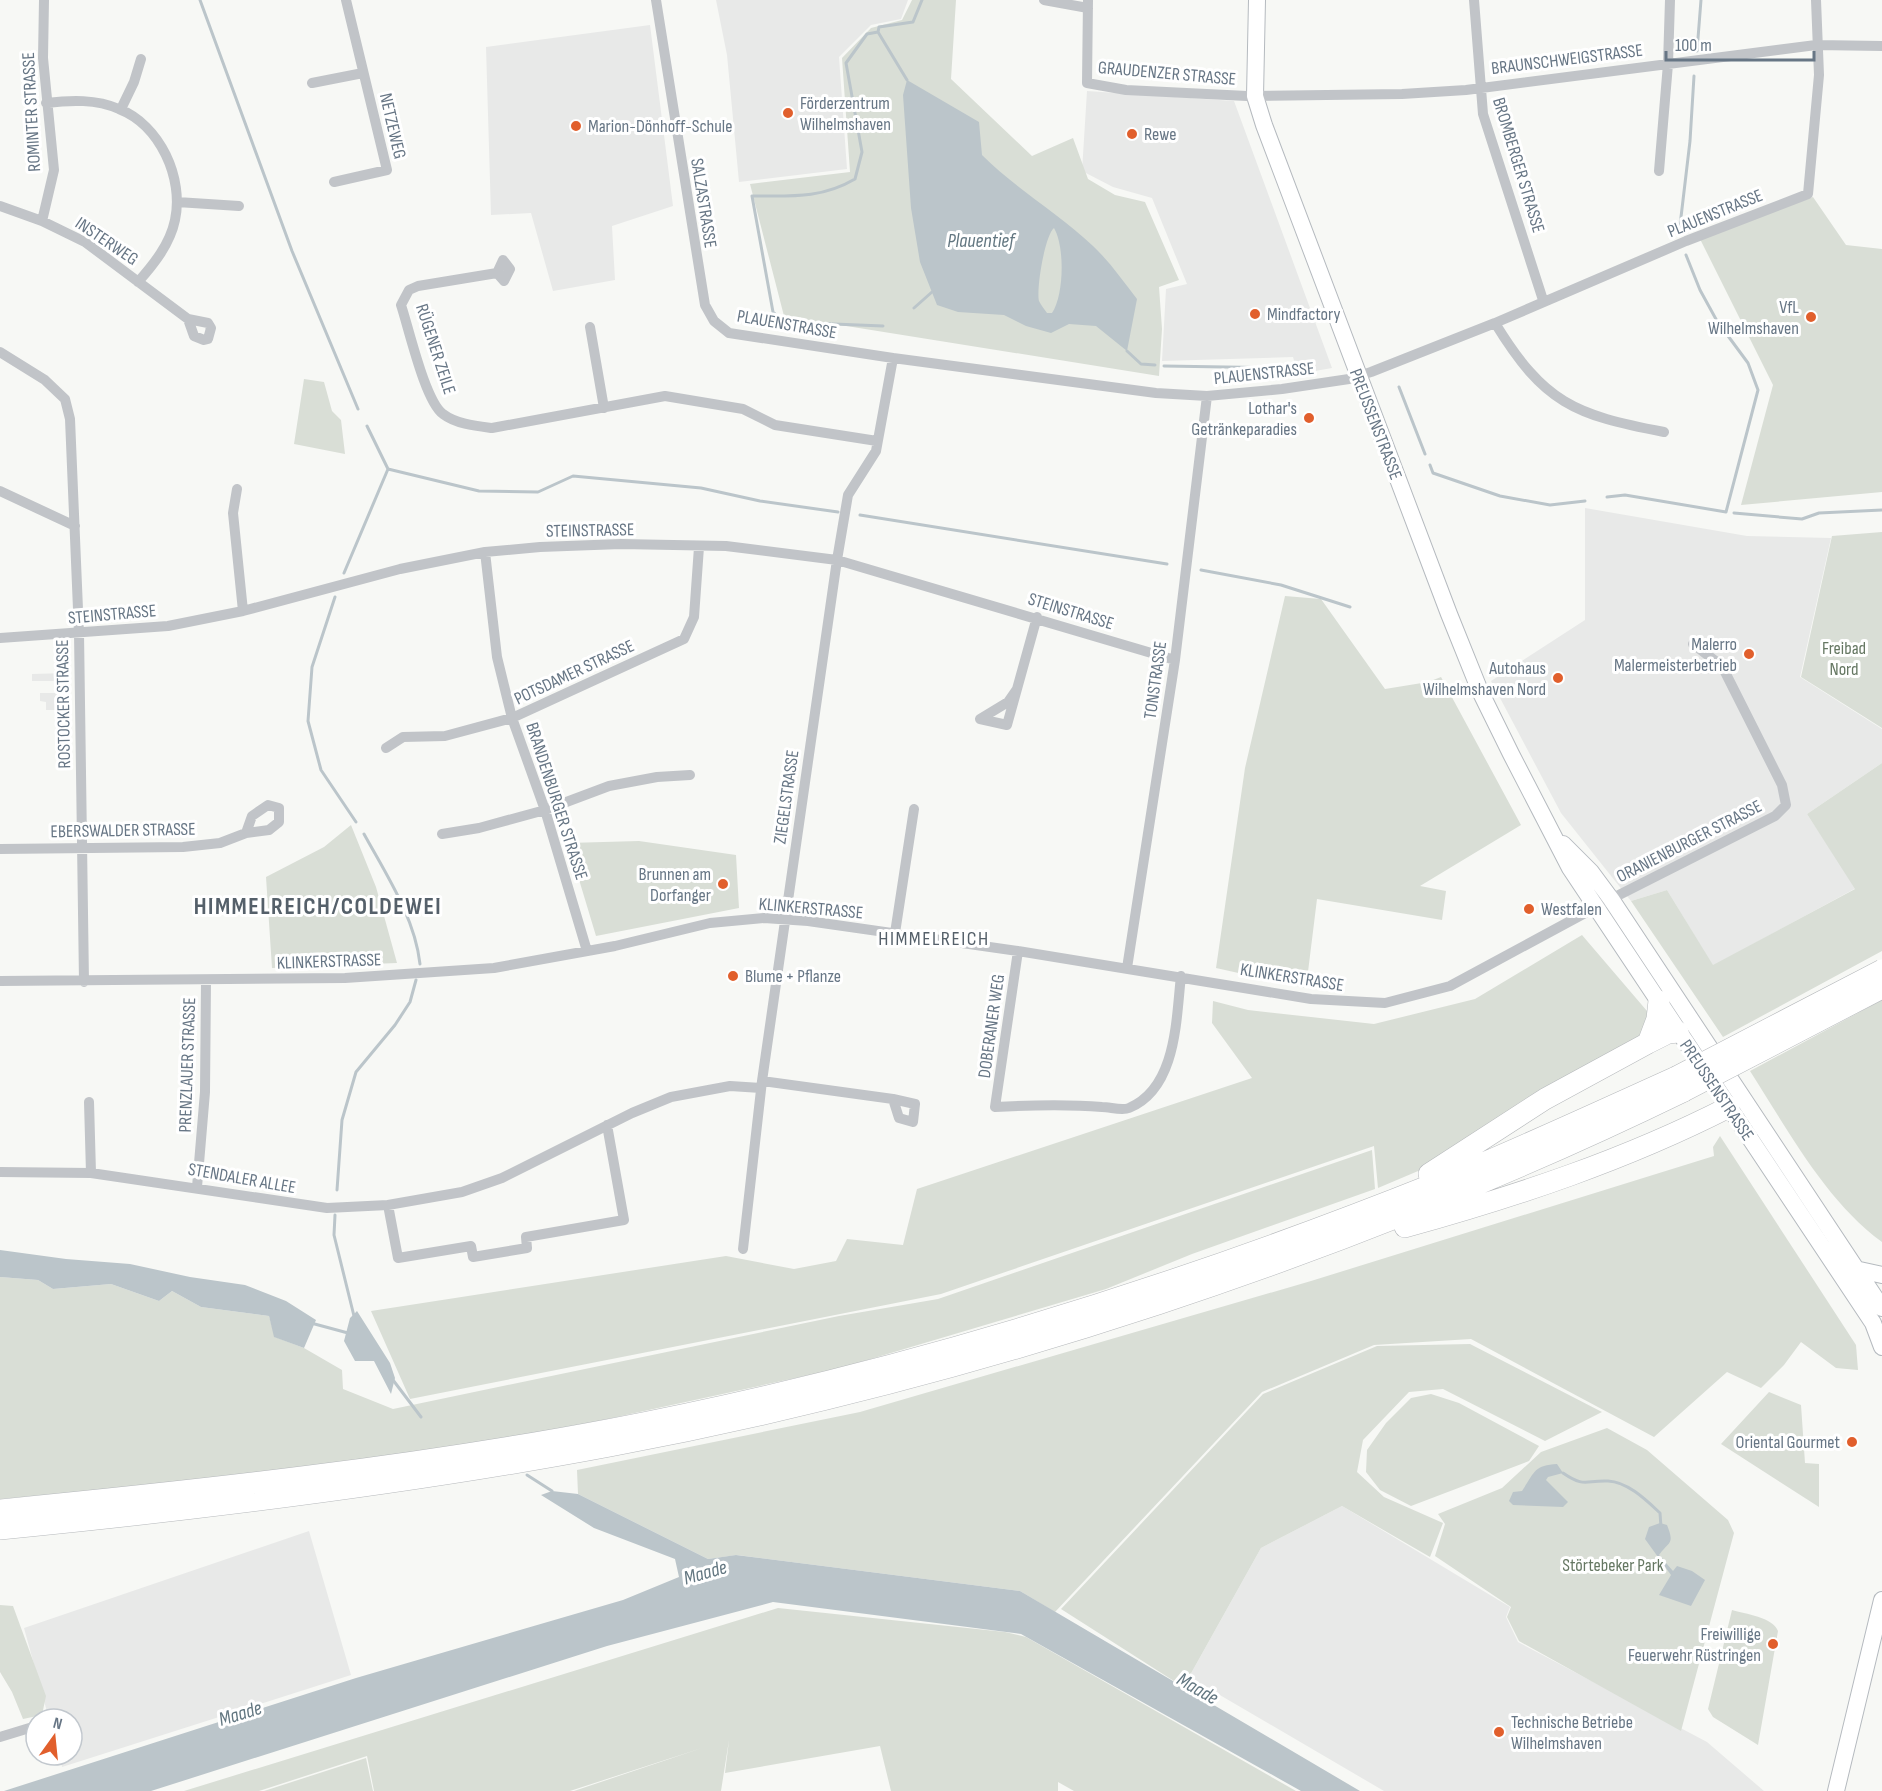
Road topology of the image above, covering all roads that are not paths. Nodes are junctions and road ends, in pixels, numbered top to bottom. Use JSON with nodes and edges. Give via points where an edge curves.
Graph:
{"nodes":[{"id":1,"x":44,"y":0,"type":"edge"},
{"id":2,"x":346,"y":0,"type":"edge"},
{"id":3,"x":656,"y":0,"type":"edge"},
{"id":4,"x":1044,"y":0,"type":"edge"},
{"id":5,"x":1257,"y":0,"type":"edge"},
{"id":6,"x":1474,"y":0,"type":"edge"},
{"id":7,"x":1670,"y":0,"type":"edge"},
{"id":8,"x":1816,"y":0,"type":"edge"},
{"id":9,"x":1088,"y":4,"type":"edge"},
{"id":10,"x":1816,"y":45,"type":"junction"},
{"id":11,"x":1882,"y":46,"type":"edge"},
{"id":12,"x":141,"y":59,"type":"dead end"},
{"id":13,"x":1668,"y":64,"type":"junction"},
{"id":14,"x":363,"y":73,"type":"junction"},
{"id":15,"x":312,"y":83,"type":"dead end"},
{"id":16,"x":1479,"y":86,"type":"junction"},
{"id":17,"x":1255,"y":96,"type":"junction"},
{"id":18,"x":46,"y":103,"type":"junction"},
{"id":19,"x":121,"y":109,"type":"junction"},
{"id":20,"x":1659,"y":171,"type":"dead end"},
{"id":21,"x":333,"y":182,"type":"dead end"},
{"id":22,"x":177,"y":202,"type":"junction"},
{"id":23,"x":0,"y":206,"type":"edge"},
{"id":24,"x":239,"y":206,"type":"dead end"},
{"id":25,"x":42,"y":221,"type":"junction"},
{"id":26,"x":497,"y":273,"type":"dead end"},
{"id":27,"x":138,"y":282,"type":"junction"},
{"id":28,"x":1543,"y":300,"type":"junction"},
{"id":29,"x":705,"y":305,"type":"joint"},
{"id":30,"x":188,"y":319,"type":"dead end"},
{"id":31,"x":1495,"y":323,"type":"junction"},
{"id":32,"x":590,"y":327,"type":"dead end"},
{"id":33,"x":0,"y":352,"type":"edge"},
{"id":34,"x":893,"y":358,"type":"junction"},
{"id":35,"x":1359,"y":376,"type":"junction"},
{"id":36,"x":1207,"y":396,"type":"junction"},
{"id":37,"x":604,"y":408,"type":"junction"},
{"id":38,"x":1664,"y":432,"type":"dead end"},
{"id":39,"x":877,"y":441,"type":"junction"},
{"id":40,"x":237,"y":489,"type":"dead end"},
{"id":41,"x":0,"y":491,"type":"edge"},
{"id":42,"x":75,"y":526,"type":"junction"},
{"id":43,"x":699,"y":547,"type":"junction"},
{"id":44,"x":485,"y":552,"type":"junction"},
{"id":45,"x":837,"y":560,"type":"junction"},
{"id":46,"x":243,"y":611,"type":"junction"},
{"id":47,"x":1037,"y":617,"type":"junction"},
{"id":48,"x":79,"y":633,"type":"junction"},
{"id":49,"x":0,"y":638,"type":"edge"},
{"id":50,"x":1693,"y":644,"type":"dead end"},
{"id":51,"x":1175,"y":660,"type":"junction"},
{"id":52,"x":1017,"y":689,"type":"dead end"},
{"id":53,"x":512,"y":718,"type":"junction"},
{"id":54,"x":386,"y":748,"type":"dead end"},
{"id":55,"x":690,"y":775,"type":"dead end"},
{"id":56,"x":914,"y":809,"type":"dead end"},
{"id":57,"x":544,"y":810,"type":"junction"},
{"id":58,"x":246,"y":833,"type":"dead end"},
{"id":59,"x":442,"y":834,"type":"dead end"},
{"id":60,"x":83,"y":848,"type":"junction"},
{"id":61,"x":0,"y":849,"type":"edge"},
{"id":62,"x":1603,"y":903,"type":"junction"},
{"id":63,"x":785,"y":918,"type":"junction"},
{"id":64,"x":895,"y":933,"type":"junction"},
{"id":65,"x":587,"y":951,"type":"junction"},
{"id":66,"x":1018,"y":951,"type":"junction"},
{"id":67,"x":1127,"y":968,"type":"junction"},
{"id":68,"x":1882,"y":970,"type":"edge"},
{"id":69,"x":1181,"y":976,"type":"junction"},
{"id":70,"x":206,"y":980,"type":"junction"},
{"id":71,"x":0,"y":981,"type":"edge"},
{"id":72,"x":84,"y":982,"type":"junction"},
{"id":73,"x":1882,"y":988,"type":"edge"},
{"id":74,"x":1659,"y":1001,"type":"junction"},
{"id":75,"x":1678,"y":1032,"type":"junction"},
{"id":76,"x":1701,"y":1034,"type":"junction"},
{"id":77,"x":1648,"y":1043,"type":"junction"},
{"id":78,"x":1680,"y":1084,"type":"junction"},
{"id":79,"x":761,"y":1085,"type":"junction"},
{"id":80,"x":1733,"y":1098,"type":"junction"},
{"id":81,"x":892,"y":1099,"type":"dead end"},
{"id":82,"x":89,"y":1101,"type":"dead end"},
{"id":83,"x":607,"y":1125,"type":"junction"},
{"id":84,"x":0,"y":1172,"type":"edge"},
{"id":85,"x":91,"y":1173,"type":"junction"},
{"id":86,"x":197,"y":1187,"type":"junction"},
{"id":87,"x":388,"y":1205,"type":"junction"},
{"id":88,"x":1364,"y":1211,"type":"junction"},
{"id":89,"x":1348,"y":1235,"type":"junction"},
{"id":90,"x":743,"y":1249,"type":"dead end"},
{"id":91,"x":1856,"y":1269,"type":"junction"},
{"id":92,"x":1882,"y":1275,"type":"edge"},
{"id":93,"x":1882,"y":1308,"type":"edge"},
{"id":94,"x":1877,"y":1327,"type":"edge"},
{"id":95,"x":1882,"y":1347,"type":"edge"},
{"id":96,"x":0,"y":1510,"type":"edge"},
{"id":97,"x":0,"y":1528,"type":"edge"},
{"id":98,"x":1882,"y":1600,"type":"edge"},
{"id":99,"x":1882,"y":1632,"type":"edge"},
{"id":100,"x":1869,"y":1660,"type":"junction"},
{"id":101,"x":24,"y":1730,"type":"edge"},
{"id":102,"x":0,"y":1737,"type":"edge"},
{"id":103,"x":1836,"y":1791,"type":"edge"}],
"edges":[{"from":1,"to":18,"type":"street","name":"ROMINTER STRASSE"},
{"from":2,"to":14,"type":"street","name":"NETZEWEG"},
{"from":3,"to":29,"type":"street","name":"SALZASTRASSE"},
{"from":4,"to":9,"type":"street"},
{"from":5,"to":17,"type":"main road","name":"PREUSSENSTRASSE"},
{"from":6,"to":16,"type":"street","name":"BROMBERGER STRASSE"},
{"from":7,"to":13,"type":"street"},
{"from":8,"to":10,"type":"street"},
{"from":9,"to":17,"type":"street","name":"GRAUDENZER STRASSE","via":[[1087,83],[1126,90]]},
{"from":10,"to":11,"type":"street","name":"BRAUNSCHWEIGSTRASSE"},
{"from":10,"to":13,"type":"street","name":"BRAUNSCHWEIGSTRASSE"},
{"from":10,"to":28,"type":"street","name":"PLAUENSTRASSE","via":[[1819,75],[1808,194]]},
{"from":12,"to":19,"type":"street"},
{"from":13,"to":16,"type":"street","name":"BRAUNSCHWEIGSTRASSE"},
{"from":13,"to":20,"type":"street"},
{"from":14,"to":15,"type":"street","name":"NETZEWEG"},
{"from":14,"to":21,"type":"street","name":"NETZEWEG","via":[[387,170]]},
{"from":16,"to":17,"type":"street","name":"BRAUNSCHWEIGSTRASSE","via":[[1402,94]]},
{"from":16,"to":28,"type":"street","name":"BROMBERGER STRASSE","via":[[1483,114]]},
{"from":17,"to":35,"type":"main road","name":"PREUSSENSTRASSE","via":[[1285,187]]},
{"from":18,"to":19,"type":"street","via":[[95,102]]},
{"from":18,"to":25,"type":"street","name":"ROMINTER STRASSE","via":[[54,170]]},
{"from":19,"to":22,"type":"street","via":[[145,127],[164,150],[174,174]]},
{"from":22,"to":24,"type":"street"},
{"from":22,"to":27,"type":"street","via":[[165,247]]},
{"from":23,"to":25,"type":"street","name":"INSTERWEG"},
{"from":25,"to":27,"type":"street","name":"INSTERWEG","via":[[85,242]]},
{"from":26,"to":37,"type":"street","name":"RÜGENER ZEILE","via":[[418,286],[409,290],[401,305],[431,400],[443,414],[471,426],[492,428]]},
{"from":27,"to":30,"type":"street","name":"INSTERWEG"},
{"from":28,"to":31,"type":"street","name":"PLAUENSTRASSE"},
{"from":29,"to":34,"type":"street","name":"PLAUENSTRASSE","via":[[714,321],[729,333]]},
{"from":31,"to":35,"type":"street","name":"PLAUENSTRASSE"},
{"from":31,"to":38,"type":"street","via":[[1513,352],[1547,391],[1580,412]]},
{"from":32,"to":37,"type":"street"},
{"from":33,"to":42,"type":"street","name":"ROSTOCKER STRASSE","via":[[45,381],[64,399],[70,419]]},
{"from":34,"to":36,"type":"street","name":"PLAUENSTRASSE","via":[[1156,393]]},
{"from":34,"to":39,"type":"street","name":"ZIEGELSTRASSE"},
{"from":35,"to":36,"type":"street","name":"PLAUENSTRASSE"},
{"from":35,"to":62,"type":"main road","name":"PREUSSENSTRASSE","via":[[1480,691],[1565,861]]},
{"from":36,"to":51,"type":"street","name":"TONSTRASSE"},
{"from":37,"to":39,"type":"street","name":"RÜGENER ZEILE","via":[[665,396],[743,409],[775,425]]},
{"from":39,"to":45,"type":"street","name":"ZIEGELSTRASSE","via":[[876,450],[848,495]]},
{"from":40,"to":46,"type":"street","via":[[233,513]]},
{"from":41,"to":42,"type":"street"},
{"from":42,"to":48,"type":"street","name":"ROSTOCKER STRASSE"},
{"from":43,"to":44,"type":"street","name":"STEINSTRASSE","via":[[621,544]]},
{"from":43,"to":45,"type":"street","name":"STEINSTRASSE","via":[[726,546]]},
{"from":43,"to":53,"type":"street","name":"POTSDAMER STRASSE","via":[[694,617],[684,639]]},
{"from":44,"to":46,"type":"street","name":"STEINSTRASSE","via":[[400,569]]},
{"from":44,"to":53,"type":"street","name":"BRANDENBURGER STRASSE","via":[[497,657]]},
{"from":45,"to":47,"type":"street","name":"STEINSTRASSE"},
{"from":45,"to":63,"type":"street","name":"ZIEGELSTRASSE"},
{"from":46,"to":48,"type":"street","name":"STEINSTRASSE","via":[[168,626]]},
{"from":47,"to":51,"type":"street","name":"STEINSTRASSE"},
{"from":47,"to":52,"type":"street"},
{"from":48,"to":49,"type":"street","name":"STEINSTRASSE"},
{"from":48,"to":60,"type":"street","name":"ROSTOCKER STRASSE"},
{"from":50,"to":62,"type":"street","name":"ORANIENBURGER STRASSE","via":[[1722,666],[1782,785],[1786,805],[1775,816]]},
{"from":51,"to":67,"type":"street","name":"TONSTRASSE"},
{"from":53,"to":54,"type":"street","name":"POTSDAMER STRASSE","via":[[445,736],[403,737]]},
{"from":53,"to":57,"type":"street","name":"BRANDENBURGER STRASSE"},
{"from":55,"to":57,"type":"street","via":[[609,786]]},
{"from":56,"to":64,"type":"street"},
{"from":57,"to":59,"type":"street"},
{"from":57,"to":65,"type":"street","name":"BRANDENBURGER STRASSE"},
{"from":58,"to":60,"type":"street","name":"EBERSWALDER STRASSE","via":[[220,843],[183,847]]},
{"from":60,"to":61,"type":"street","name":"EBERSWALDER STRASSE"},
{"from":60,"to":72,"type":"street","name":"ROSTOCKER STRASSE"},
{"from":62,"to":69,"type":"street","name":"KLINKERSTRASSE","via":[[1450,986],[1385,1003],[1311,999]]},
{"from":62,"to":74,"type":"main road","name":"PREUSSENSTRASSE"},
{"from":62,"to":76,"type":"main road","name":"PREUSSENSTRASSE"},
{"from":63,"to":64,"type":"street","name":"KLINKERSTRASSE"},
{"from":63,"to":65,"type":"street","name":"KLINKERSTRASSE","via":[[710,923]]},
{"from":63,"to":79,"type":"street","name":"ZIEGELSTRASSE"},
{"from":64,"to":66,"type":"street","name":"KLINKERSTRASSE"},
{"from":65,"to":70,"type":"street","name":"KLINKERSTRASSE","via":[[494,968],[418,974]]},
{"from":66,"to":67,"type":"street","name":"KLINKERSTRASSE"},
{"from":66,"to":69,"type":"street","name":"DOBERANER WEG","via":[[995,1107],[1059,1103],[1128,1108],[1151,1093],[1170,1053]]},
{"from":67,"to":69,"type":"street","name":"KLINKERSTRASSE"},
{"from":68,"to":78,"type":"highway","bridge":true},
{"from":70,"to":72,"type":"street","name":"KLINKERSTRASSE"},
{"from":70,"to":86,"type":"street","name":"PRENZLAUER STRASSE","via":[[205,1092]]},
{"from":71,"to":72,"type":"street","name":"KLINKERSTRASSE"},
{"from":73,"to":78,"type":"highway","bridge":true},
{"from":74,"to":75,"type":"main road","name":"PREUSSENSTRASSE"},
{"from":74,"to":77,"type":"highway"},
{"from":75,"to":76,"type":"main road"},
{"from":75,"to":77,"type":"highway"},
{"from":75,"to":80,"type":"main road","name":"PREUSSENSTRASSE"},
{"from":76,"to":80,"type":"main road","name":"PREUSSENSTRASSE"},
{"from":77,"to":88,"type":"highway","via":[[1514,1116],[1447,1164],[1384,1195]]},
{"from":78,"to":88,"type":"highway"},
{"from":78,"to":89,"type":"highway","via":[[1492,1179]]},
{"from":79,"to":81,"type":"street","name":"STENDALER ALLEE"},
{"from":79,"to":83,"type":"street","name":"STENDALER ALLEE","via":[[730,1086],[671,1097]]},
{"from":79,"to":90,"type":"street","name":"ZIEGELSTRASSE"},
{"from":80,"to":89,"type":"highway","via":[[1649,1145],[1523,1193],[1379,1234]]},
{"from":80,"to":91,"type":"main road","name":"PREUSSENSTRASSE"},
{"from":80,"to":94,"type":"main road","name":"PREUSSENSTRASSE"},
{"from":82,"to":85,"type":"street"},
{"from":83,"to":87,"type":"street","name":"STENDALER ALLEE","via":[[502,1178],[462,1192]]},
{"from":83,"to":87,"type":"street","via":[[624,1220],[525,1237],[527,1248],[500,1253],[473,1257],[471,1246],[398,1258]]},
{"from":84,"to":85,"type":"street","name":"STENDALER ALLEE"},
{"from":85,"to":86,"type":"street","name":"STENDALER ALLEE"},
{"from":86,"to":87,"type":"street","name":"STENDALER ALLEE","via":[[327,1208]]},
{"from":88,"to":96,"type":"highway","via":[[1146,1289],[954,1347],[741,1402],[608,1430],[358,1471]]},
{"from":89,"to":97,"type":"highway","via":[[1240,1275],[1040,1339],[742,1419],[601,1448],[374,1486]]},
{"from":91,"to":92,"type":"main road"},
{"from":91,"to":93,"type":"main road","name":"PREUSSENSTRASSE"},
{"from":94,"to":95,"type":"main road","name":"PREUSSENSTRASSE"},
{"from":98,"to":100,"type":"main road"},
{"from":99,"to":100,"type":"main road"},
{"from":100,"to":103,"type":"main road"},
{"from":101,"to":102,"type":"street"}]}
